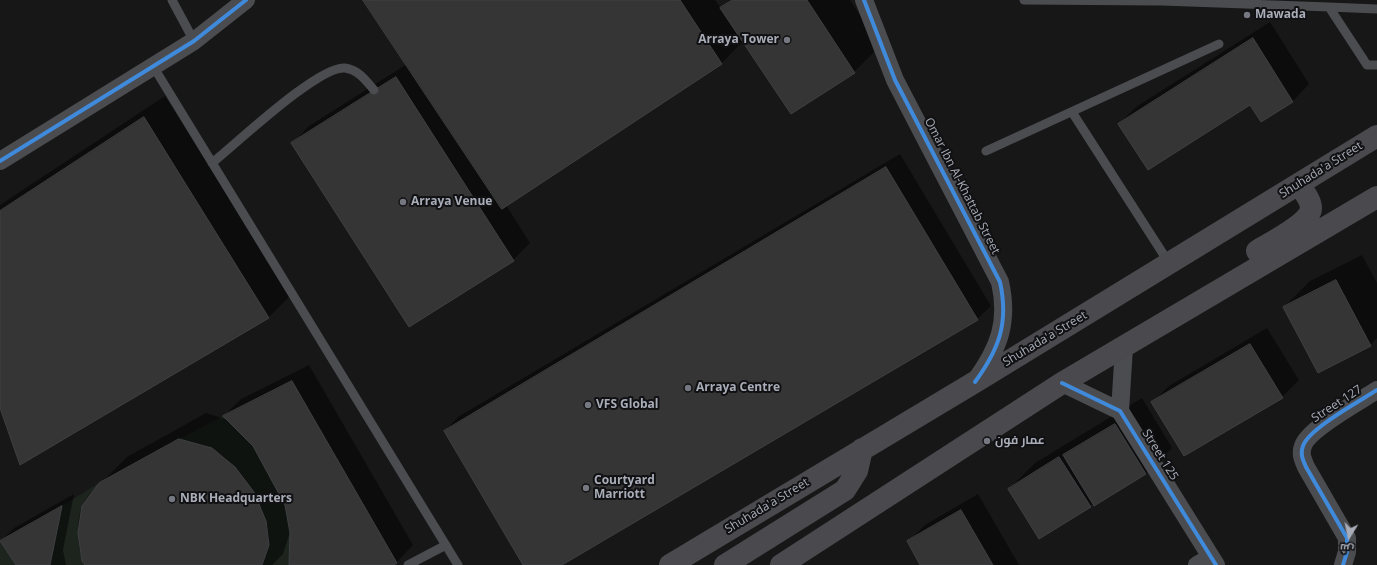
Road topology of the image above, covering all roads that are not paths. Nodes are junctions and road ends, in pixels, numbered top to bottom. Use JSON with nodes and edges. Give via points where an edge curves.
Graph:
{"nodes":[{"id":1,"x":172,"y":0,"type":"edge"},
{"id":2,"x":246,"y":0,"type":"edge"},
{"id":3,"x":864,"y":0,"type":"edge"},
{"id":4,"x":1024,"y":0,"type":"edge"},
{"id":5,"x":1329,"y":7,"type":"junction"},
{"id":6,"x":1377,"y":9,"type":"edge"},
{"id":7,"x":194,"y":41,"type":"junction"},
{"id":8,"x":1219,"y":44,"type":"dead end"},
{"id":9,"x":1377,"y":65,"type":"edge"},
{"id":10,"x":153,"y":66,"type":"junction"},
{"id":11,"x":374,"y":90,"type":"dead end"},
{"id":12,"x":1072,"y":112,"type":"junction"},
{"id":13,"x":1377,"y":136,"type":"edge"},
{"id":14,"x":986,"y":151,"type":"dead end"},
{"id":15,"x":0,"y":161,"type":"edge"},
{"id":16,"x":212,"y":163,"type":"junction"},
{"id":17,"x":1299,"y":184,"type":"junction"},
{"id":18,"x":1377,"y":197,"type":"edge"},
{"id":19,"x":1169,"y":263,"type":"junction"},
{"id":20,"x":1167,"y":321,"type":"junction"},
{"id":21,"x":1124,"y":347,"type":"junction"},
{"id":22,"x":975,"y":382,"type":"junction"},
{"id":23,"x":1062,"y":383,"type":"junction"},
{"id":24,"x":1377,"y":390,"type":"edge"},
{"id":25,"x":1120,"y":411,"type":"junction"},
{"id":26,"x":862,"y":449,"type":"junction"},
{"id":27,"x":446,"y":544,"type":"junction"},
{"id":28,"x":1208,"y":562,"type":"edge"},
{"id":29,"x":408,"y":565,"type":"edge"},
{"id":30,"x":458,"y":565,"type":"edge"},
{"id":31,"x":670,"y":565,"type":"edge"},
{"id":32,"x":725,"y":565,"type":"edge"},
{"id":33,"x":781,"y":565,"type":"edge"},
{"id":34,"x":1343,"y":565,"type":"edge"}],
"edges":[{"from":1,"to":7,"type":"lane"},
{"from":2,"to":7,"type":"street"},
{"from":3,"to":22,"type":"street","name":"Omar Ibn Al-Khattab Street","via":[[895,80],[1000,282],[1004,300],[1004,320],[1000,338],[994,353]]},
{"from":4,"to":5,"type":"lane","via":[[1162,1]]},
{"from":5,"to":6,"type":"lane"},
{"from":5,"to":9,"type":"lane","via":[[1367,65]]},
{"from":7,"to":10,"type":"street"},
{"from":8,"to":12,"type":"lane"},
{"from":10,"to":15,"type":"street"},
{"from":10,"to":16,"type":"lane"},
{"from":11,"to":16,"type":"lane","via":[[357,72],[345,68],[332,70],[306,85]]},
{"from":12,"to":14,"type":"lane"},
{"from":12,"to":19,"type":"lane"},
{"from":13,"to":17,"type":"main road","name":"Shuhada'a Street"},
{"from":16,"to":27,"type":"lane"},
{"from":17,"to":19,"type":"main road","name":"Shuhada'a Street"},
{"from":17,"to":20,"type":"main road","via":[[1311,208],[1309,217],[1196,289]]},
{"from":18,"to":20,"type":"main road"},
{"from":19,"to":22,"type":"main road","name":"Shuhada'a Street"},
{"from":20,"to":21,"type":"main road"},
{"from":21,"to":23,"type":"main road"},
{"from":21,"to":25,"type":"street"},
{"from":22,"to":26,"type":"main road","name":"Shuhada'a Street"},
{"from":23,"to":25,"type":"street"},
{"from":23,"to":33,"type":"main road"},
{"from":24,"to":34,"type":"street","name":"Street 127","via":[[1318,428],[1307,437],[1303,446],[1302,455],[1306,467],[1347,538],[1347,552]]},
{"from":25,"to":28,"type":"street","name":"Street 125"},
{"from":26,"to":31,"type":"main road","name":"Shuhada'a Street"},
{"from":26,"to":32,"type":"main road","via":[[857,471],[845,490]]},
{"from":27,"to":29,"type":"lane"},
{"from":27,"to":30,"type":"lane"}]}
